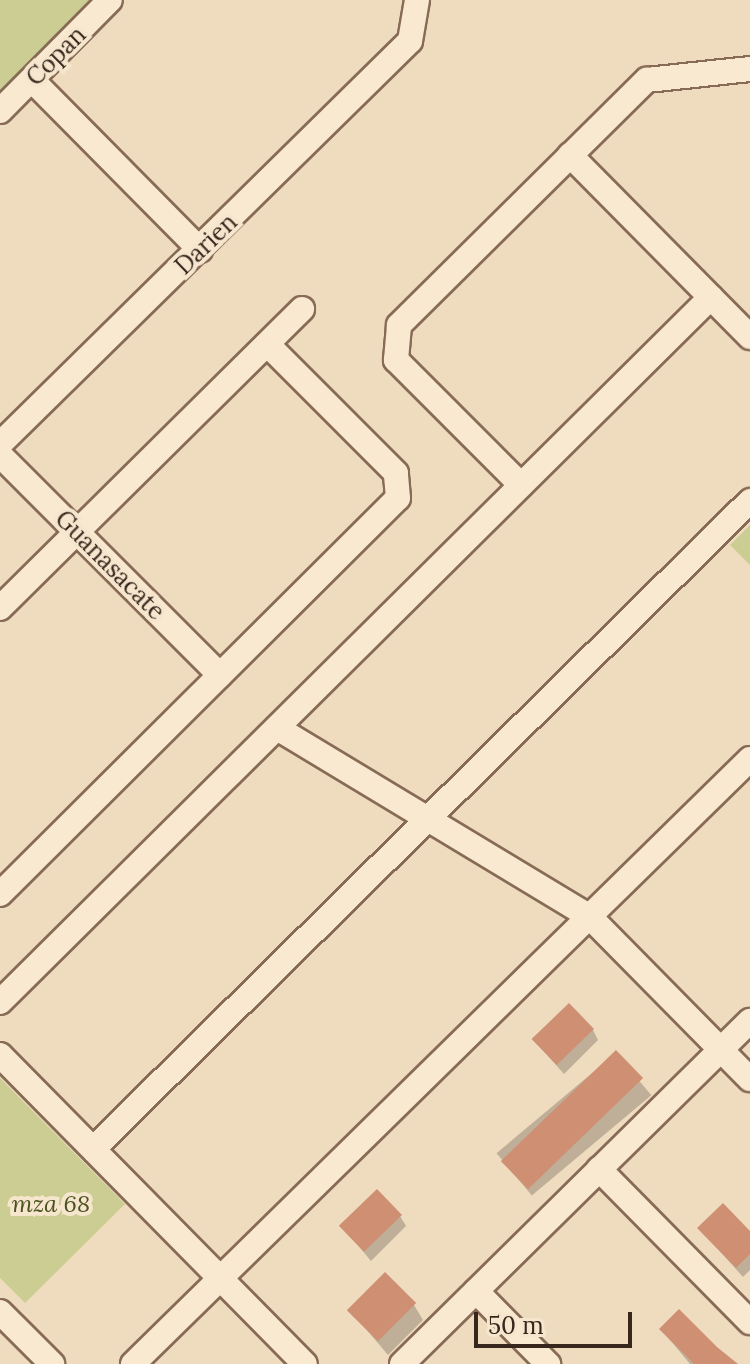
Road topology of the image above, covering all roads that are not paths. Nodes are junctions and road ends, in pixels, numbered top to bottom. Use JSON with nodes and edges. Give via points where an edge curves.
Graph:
{"nodes":[{"id":1,"x":110,"y":0,"type":"edge"},
{"id":2,"x":417,"y":0,"type":"edge"},
{"id":3,"x":750,"y":69,"type":"edge"},
{"id":4,"x":32,"y":80,"type":"junction"},
{"id":5,"x":0,"y":111,"type":"edge"},
{"id":6,"x":570,"y":155,"type":"junction"},
{"id":7,"x":200,"y":250,"type":"junction"},
{"id":8,"x":711,"y":297,"type":"junction"},
{"id":9,"x":302,"y":309,"type":"dead end"},
{"id":10,"x":750,"y":337,"type":"edge"},
{"id":11,"x":267,"y":344,"type":"junction"},
{"id":12,"x":0,"y":444,"type":"edge"},
{"id":13,"x":0,"y":455,"type":"edge"},
{"id":14,"x":521,"y":485,"type":"junction"},
{"id":15,"x":750,"y":501,"type":"edge"},
{"id":16,"x":76,"y":532,"type":"junction"},
{"id":17,"x":0,"y":608,"type":"edge"},
{"id":18,"x":220,"y":675,"type":"junction"},
{"id":19,"x":277,"y":728,"type":"junction"},
{"id":20,"x":750,"y":759,"type":"edge"},
{"id":21,"x":427,"y":822,"type":"junction"},
{"id":22,"x":0,"y":894,"type":"edge"},
{"id":23,"x":589,"y":916,"type":"junction"},
{"id":24,"x":0,"y":1002,"type":"edge"},
{"id":25,"x":750,"y":1021,"type":"edge"},
{"id":26,"x":721,"y":1049,"type":"junction"},
{"id":27,"x":0,"y":1055,"type":"edge"},
{"id":28,"x":750,"y":1079,"type":"edge"},
{"id":29,"x":93,"y":1149,"type":"junction"},
{"id":30,"x":599,"y":1169,"type":"junction"},
{"id":31,"x":220,"y":1278,"type":"junction"},
{"id":32,"x":476,"y":1291,"type":"junction"},
{"id":33,"x":0,"y":1312,"type":"edge"},
{"id":34,"x":750,"y":1322,"type":"edge"},
{"id":35,"x":52,"y":1364,"type":"edge"},
{"id":36,"x":133,"y":1364,"type":"edge"},
{"id":37,"x":305,"y":1364,"type":"edge"},
{"id":38,"x":402,"y":1364,"type":"edge"},
{"id":39,"x":548,"y":1364,"type":"edge"}],
"edges":[{"from":1,"to":4,"type":"street","name":"Copan"},
{"from":2,"to":7,"type":"street","name":"Darien","via":[[410,41]]},
{"from":3,"to":6,"type":"street","via":[[658,75]]},
{"from":4,"to":5,"type":"street","name":"Copan"},
{"from":4,"to":7,"type":"street"},
{"from":6,"to":8,"type":"street"},
{"from":6,"to":14,"type":"street","via":[[393,337],[396,360]]},
{"from":7,"to":12,"type":"street","name":"Darien"},
{"from":8,"to":10,"type":"street"},
{"from":8,"to":14,"type":"street"},
{"from":9,"to":11,"type":"street"},
{"from":11,"to":16,"type":"street"},
{"from":11,"to":18,"type":"street","via":[[396,473],[401,489],[393,506]]},
{"from":13,"to":16,"type":"street","name":"Guanasacate"},
{"from":14,"to":19,"type":"street"},
{"from":15,"to":21,"type":"street"},
{"from":16,"to":17,"type":"street"},
{"from":16,"to":18,"type":"street","name":"Guanasacate"},
{"from":18,"to":22,"type":"street"},
{"from":19,"to":21,"type":"street"},
{"from":19,"to":24,"type":"street"},
{"from":20,"to":23,"type":"street"},
{"from":21,"to":23,"type":"street"},
{"from":21,"to":29,"type":"street"},
{"from":23,"to":26,"type":"street"},
{"from":23,"to":31,"type":"street"},
{"from":25,"to":26,"type":"street"},
{"from":26,"to":28,"type":"street"},
{"from":26,"to":30,"type":"street"},
{"from":27,"to":29,"type":"street"},
{"from":29,"to":31,"type":"street"},
{"from":30,"to":32,"type":"street"},
{"from":30,"to":34,"type":"street"},
{"from":31,"to":36,"type":"street"},
{"from":31,"to":37,"type":"street"},
{"from":32,"to":38,"type":"street"},
{"from":32,"to":39,"type":"street"},
{"from":33,"to":35,"type":"street"}]}
